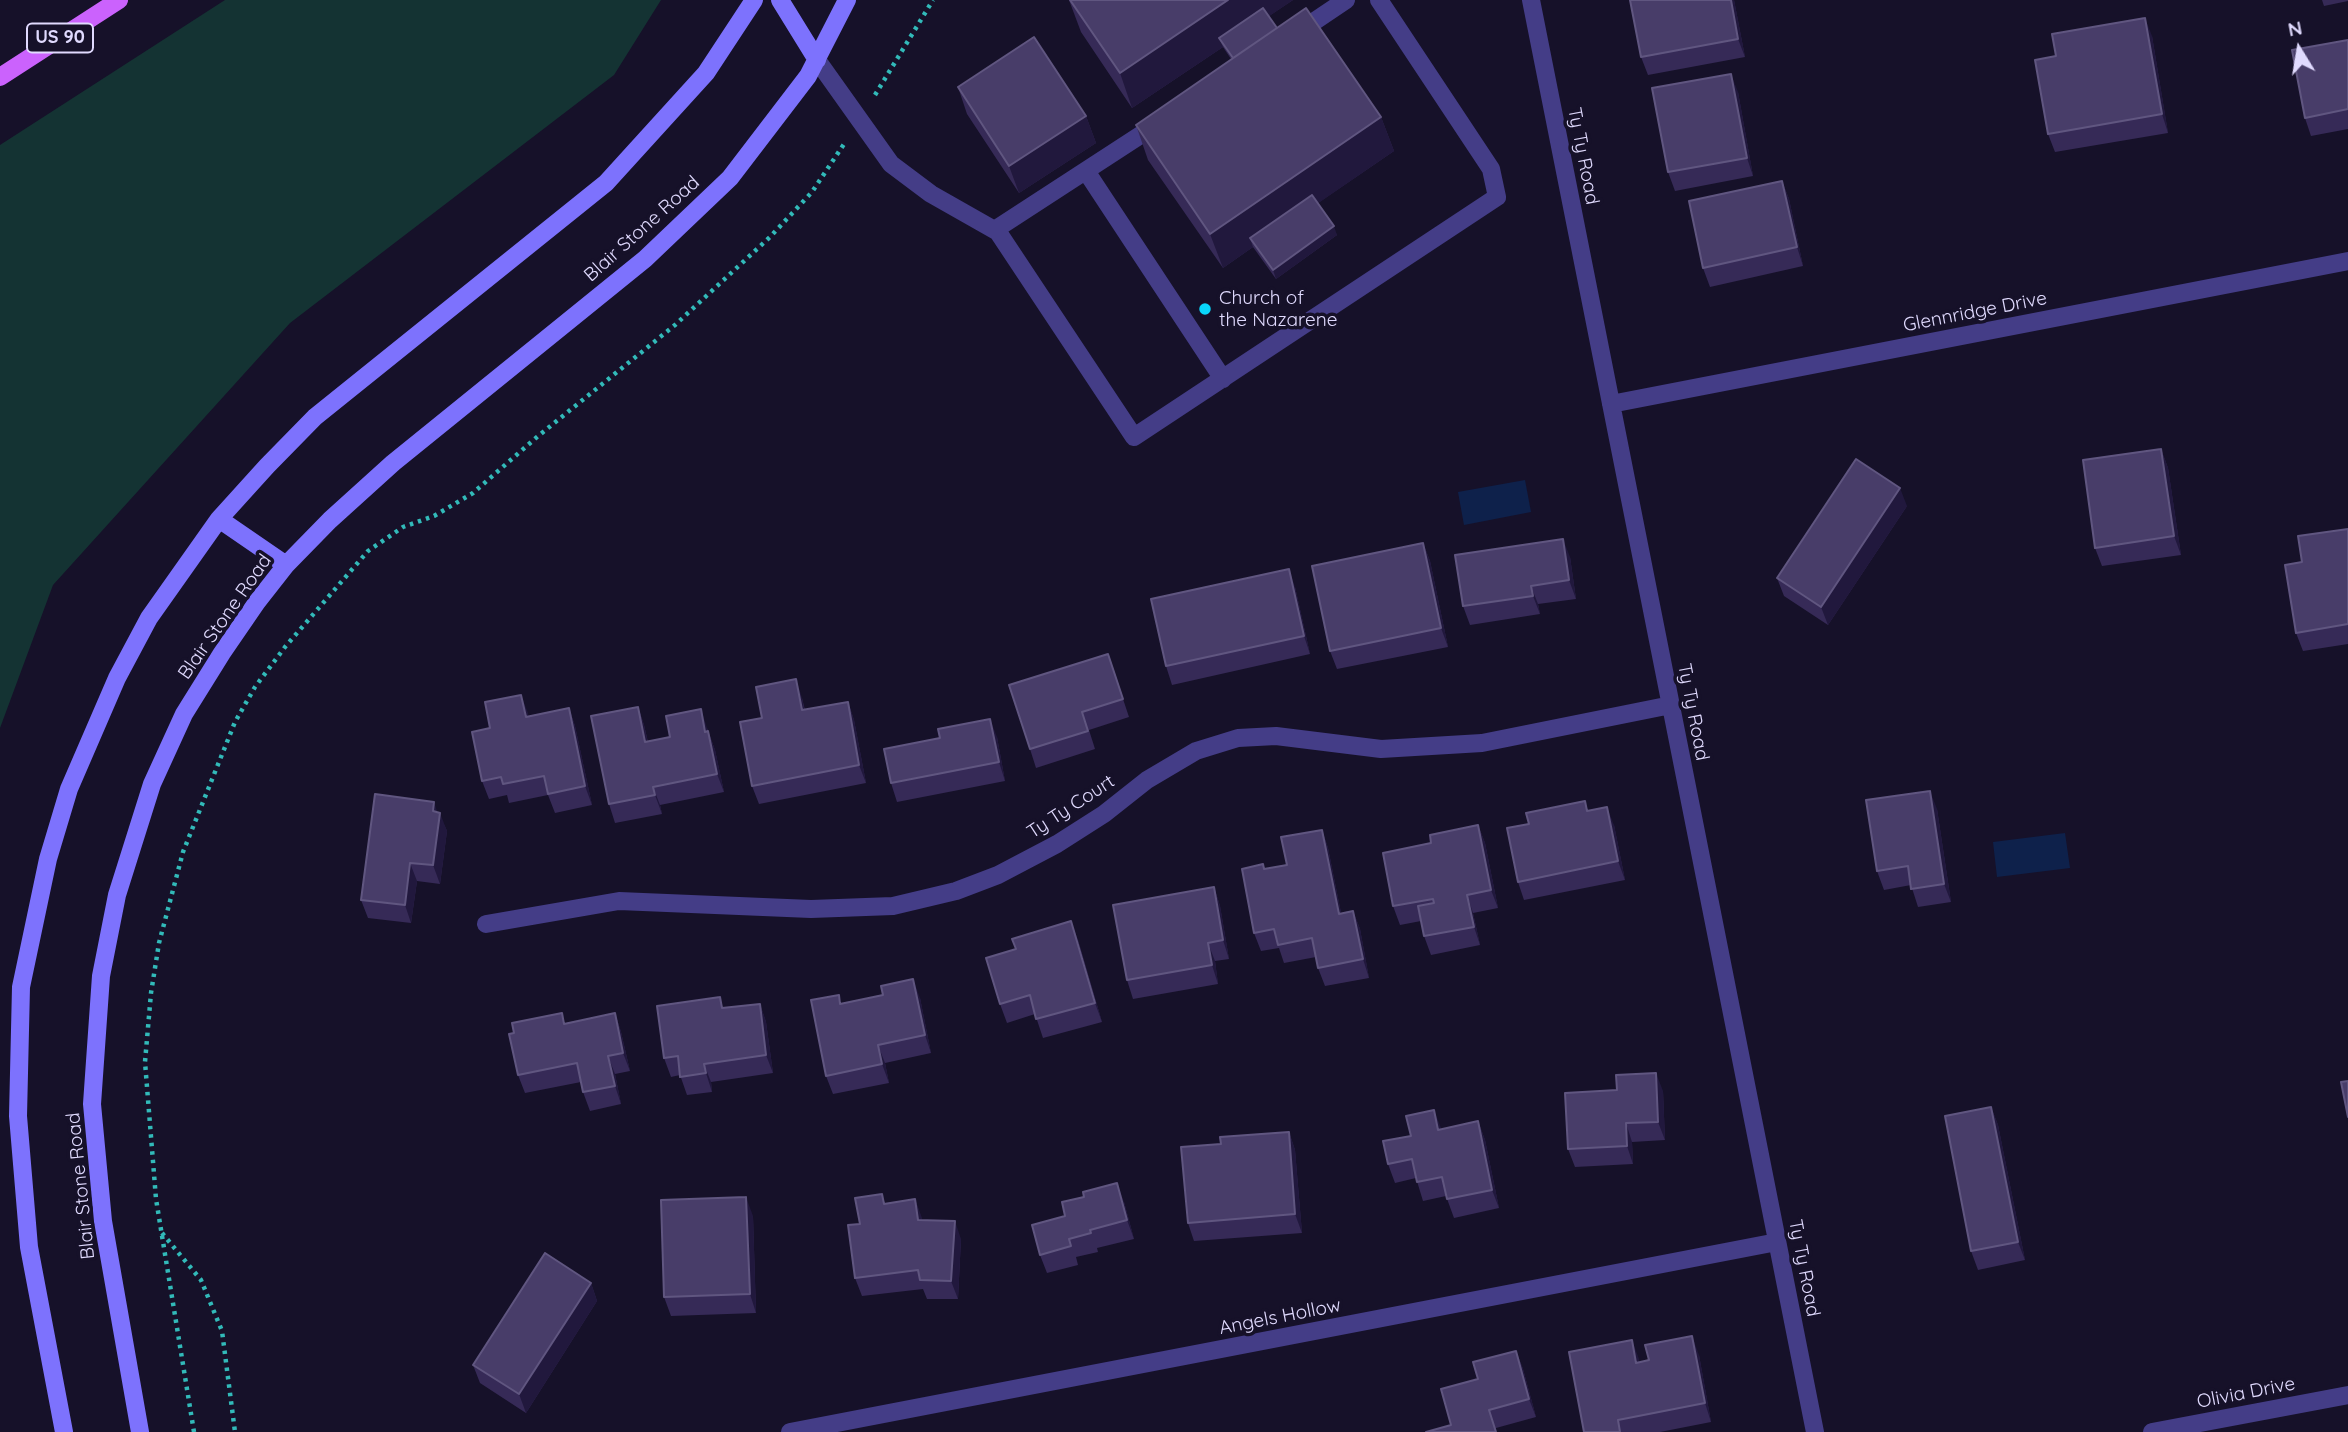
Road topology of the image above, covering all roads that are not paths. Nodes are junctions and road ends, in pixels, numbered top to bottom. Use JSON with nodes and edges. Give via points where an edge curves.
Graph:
{"nodes":[{"id":1,"x":120,"y":0,"type":"edge"},
{"id":2,"x":754,"y":0,"type":"edge"},
{"id":3,"x":780,"y":0,"type":"edge"},
{"id":4,"x":848,"y":0,"type":"edge"},
{"id":5,"x":1346,"y":0,"type":"edge"},
{"id":6,"x":1380,"y":0,"type":"edge"},
{"id":7,"x":1531,"y":0,"type":"edge"},
{"id":8,"x":1284,"y":41,"type":"edge"},
{"id":9,"x":817,"y":60,"type":"junction"},
{"id":10,"x":0,"y":77,"type":"edge"},
{"id":11,"x":1179,"y":110,"type":"edge"},
{"id":12,"x":1086,"y":171,"type":"junction"},
{"id":13,"x":998,"y":232,"type":"junction"},
{"id":14,"x":2348,"y":261,"type":"edge"},
{"id":15,"x":1223,"y":379,"type":"junction"},
{"id":16,"x":1611,"y":404,"type":"junction"},
{"id":17,"x":219,"y":519,"type":"junction"},
{"id":18,"x":286,"y":565,"type":"junction"},
{"id":19,"x":1671,"y":705,"type":"junction"},
{"id":20,"x":486,"y":924,"type":"dead end"},
{"id":21,"x":1777,"y":1242,"type":"junction"},
{"id":22,"x":2348,"y":1395,"type":"edge"},
{"id":23,"x":64,"y":1432,"type":"edge"},
{"id":24,"x":140,"y":1432,"type":"edge"},
{"id":25,"x":790,"y":1432,"type":"edge"},
{"id":26,"x":1815,"y":1432,"type":"edge"},
{"id":27,"x":2152,"y":1432,"type":"edge"}],
"edges":[{"from":1,"to":10,"type":"main road","number":"US 90"},
{"from":2,"to":17,"type":"main road","via":[[706,73],[607,183],[315,417]]},
{"from":3,"to":9,"type":"main road"},
{"from":4,"to":9,"type":"main road","name":"Blair Stone Road"},
{"from":5,"to":8,"type":"street"},
{"from":6,"to":15,"type":"street","via":[[1491,169],[1496,197]]},
{"from":7,"to":16,"type":"street","name":"Ty Ty Road"},
{"from":9,"to":13,"type":"street","via":[[891,164],[931,194]]},
{"from":9,"to":18,"type":"main road","name":"Blair Stone Road","via":[[730,178],[664,241],[393,463]]},
{"from":11,"to":12,"type":"street"},
{"from":12,"to":13,"type":"street","via":[[996,229]]},
{"from":12,"to":15,"type":"street"},
{"from":13,"to":15,"type":"street","via":[[1134,437]]},
{"from":14,"to":16,"type":"street","name":"Glennridge Drive"},
{"from":16,"to":19,"type":"street","name":"Ty Ty Road"},
{"from":17,"to":18,"type":"main road"},
{"from":17,"to":23,"type":"main road","via":[[149,618],[117,677],[74,776],[48,859],[21,987],[18,1116],[29,1247]]},
{"from":18,"to":24,"type":"main road","name":"Blair Stone Road","via":[[184,715],[152,784],[117,895],[101,976],[92,1104],[103,1221]]},
{"from":19,"to":20,"type":"street","name":"Ty Ty Court","via":[[1482,743],[1381,749],[1276,736],[1238,737],[1196,751],[1057,844],[998,876],[893,906],[811,909],[619,901]]},
{"from":19,"to":21,"type":"street","name":"Ty Ty Road"},
{"from":21,"to":25,"type":"street","name":"Angels Hollow"},
{"from":21,"to":26,"type":"street","name":"Ty Ty Road"},
{"from":22,"to":27,"type":"street","name":"Olivia Drive"}]}
